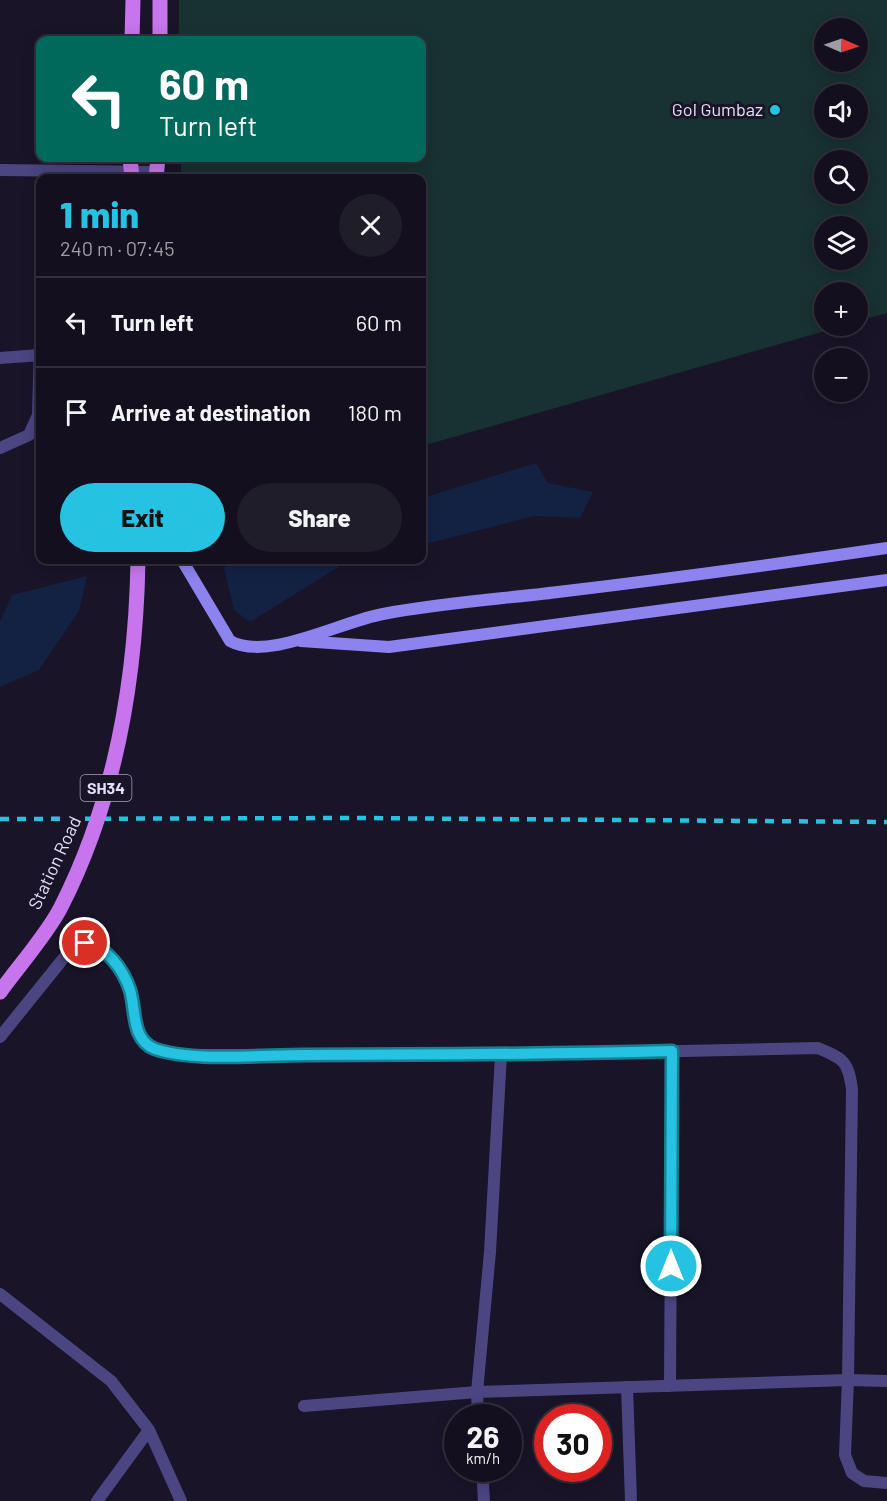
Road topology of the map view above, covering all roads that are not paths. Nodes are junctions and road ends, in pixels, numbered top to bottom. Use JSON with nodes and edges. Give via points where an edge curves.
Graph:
{"nodes":[{"id":1,"x":132,"y":0,"type":"edge"},
{"id":2,"x":160,"y":0,"type":"edge"},
{"id":3,"x":132,"y":36,"type":"edge"},
{"id":4,"x":160,"y":36,"type":"edge"},
{"id":5,"x":131,"y":169,"type":"edge"},
{"id":6,"x":157,"y":169,"type":"edge"},
{"id":7,"x":0,"y":170,"type":"edge"},
{"id":8,"x":47,"y":174,"type":"edge"},
{"id":9,"x":36,"y":356,"type":"edge"},
{"id":10,"x":0,"y":358,"type":"edge"},
{"id":11,"x":36,"y":419,"type":"edge"},
{"id":12,"x":0,"y":448,"type":"edge"},
{"id":13,"x":887,"y":548,"type":"edge"},
{"id":14,"x":138,"y":564,"type":"edge"},
{"id":15,"x":184,"y":564,"type":"edge"},
{"id":16,"x":887,"y":579,"type":"edge"},
{"id":17,"x":294,"y":641,"type":"junction"},
{"id":18,"x":0,"y":992,"type":"edge"},
{"id":19,"x":0,"y":1037,"type":"edge"},
{"id":20,"x":672,"y":1051,"type":"junction"},
{"id":21,"x":501,"y":1055,"type":"junction"},
{"id":22,"x":0,"y":1294,"type":"edge"},
{"id":23,"x":848,"y":1380,"type":"junction"},
{"id":24,"x":887,"y":1381,"type":"edge"},
{"id":25,"x":670,"y":1386,"type":"junction"},
{"id":26,"x":627,"y":1387,"type":"junction"},
{"id":27,"x":477,"y":1392,"type":"junction"},
{"id":28,"x":477,"y":1404,"type":"edge"},
{"id":29,"x":304,"y":1406,"type":"dead end"},
{"id":30,"x":149,"y":1430,"type":"junction"},
{"id":31,"x":483,"y":1482,"type":"edge"},
{"id":32,"x":887,"y":1483,"type":"edge"},
{"id":33,"x":97,"y":1501,"type":"edge"},
{"id":34,"x":181,"y":1501,"type":"edge"},
{"id":35,"x":484,"y":1501,"type":"edge"},
{"id":36,"x":631,"y":1501,"type":"edge"}],
"edges":[{"from":1,"to":3,"type":"main road"},
{"from":2,"to":4,"type":"main road"},
{"from":5,"to":6,"type":"street"},
{"from":5,"to":8,"type":"street"},
{"from":7,"to":8,"type":"street"},
{"from":9,"to":10,"type":"street"},
{"from":11,"to":12,"type":"street","via":[[29,435]]},
{"from":13,"to":17,"type":"street","via":[[382,614]]},
{"from":14,"to":18,"type":"main road","name":"Station Road","number":"SH34","bridge":true,"via":[[138,610],[123,730],[91,840],[60,909]]},
{"from":15,"to":17,"type":"street","via":[[230,641],[256,648]]},
{"from":16,"to":17,"type":"street","via":[[389,647]]},
{"from":19,"to":21,"type":"street","via":[[71,948],[85,943],[97,945],[115,961],[129,989],[140,1037],[153,1048],[190,1055]]},
{"from":20,"to":21,"type":"street"},
{"from":20,"to":23,"type":"street","via":[[818,1048],[843,1058],[852,1089]]},
{"from":20,"to":25,"type":"street"},
{"from":21,"to":27,"type":"street","via":[[490,1252]]},
{"from":22,"to":30,"type":"street","via":[[111,1381]]},
{"from":23,"to":24,"type":"street"},
{"from":23,"to":25,"type":"street"},
{"from":23,"to":32,"type":"street","via":[[845,1455],[852,1473],[864,1481]]},
{"from":25,"to":26,"type":"street"},
{"from":26,"to":27,"type":"street"},
{"from":26,"to":36,"type":"street"},
{"from":27,"to":28,"type":"street"},
{"from":27,"to":29,"type":"street"},
{"from":30,"to":33,"type":"street"},
{"from":30,"to":34,"type":"street"},
{"from":31,"to":35,"type":"street"}]}
